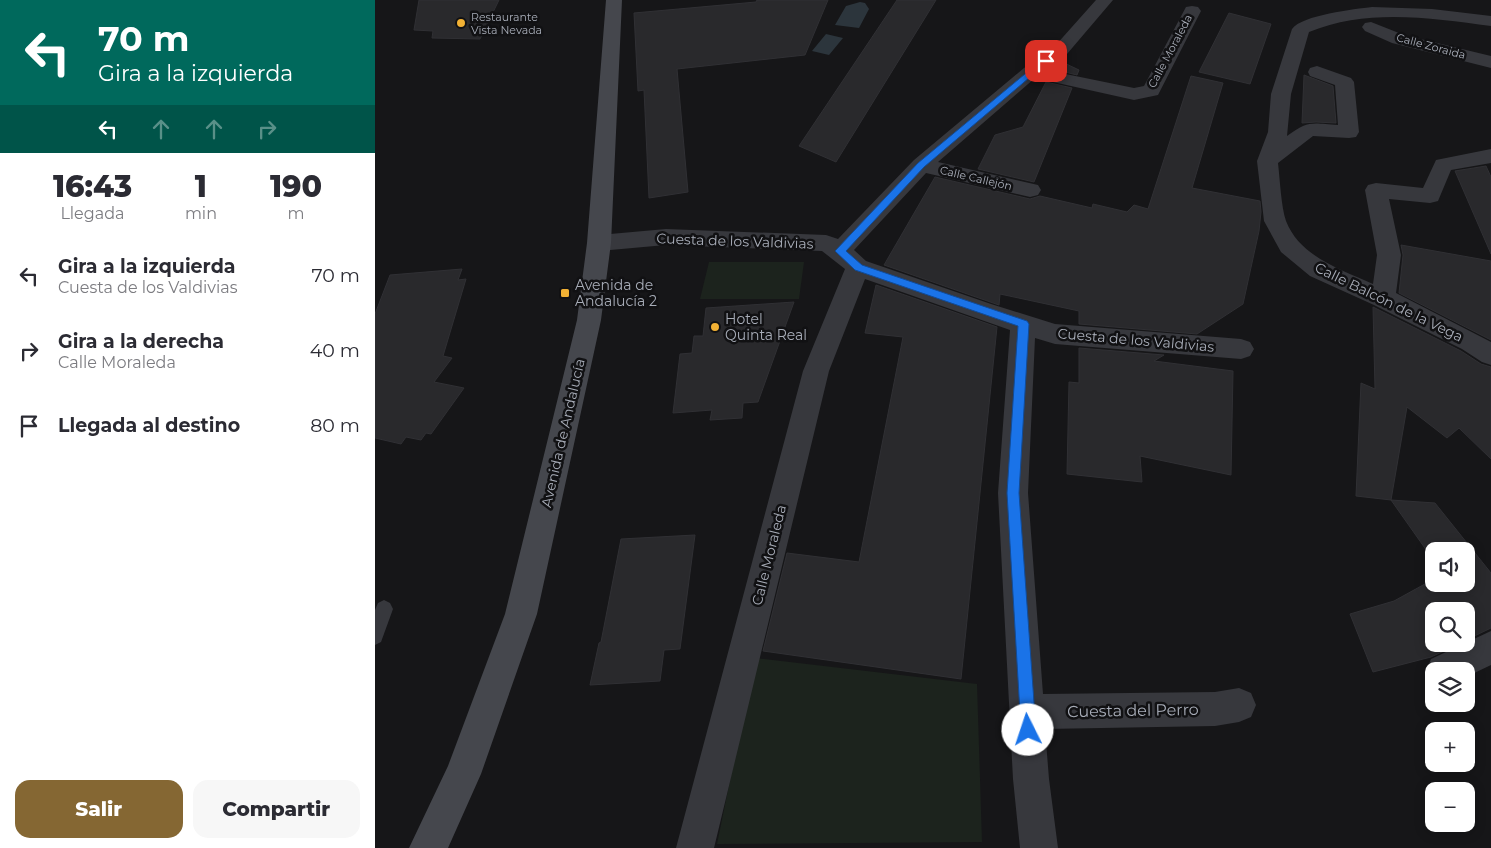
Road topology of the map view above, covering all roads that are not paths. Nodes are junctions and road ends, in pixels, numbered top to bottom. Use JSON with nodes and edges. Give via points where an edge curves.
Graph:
{"nodes":[{"id":1,"x":614,"y":0,"type":"edge"},
{"id":2,"x":1105,"y":0,"type":"edge"},
{"id":3,"x":1192,"y":11,"type":"dead end"},
{"id":4,"x":1491,"y":21,"type":"edge"},
{"id":5,"x":1371,"y":27,"type":"dead end"},
{"id":6,"x":1491,"y":62,"type":"edge"},
{"id":7,"x":1031,"y":72,"type":"junction"},
{"id":8,"x":1317,"y":72,"type":"dead end"},
{"id":9,"x":1491,"y":156,"type":"edge"},
{"id":10,"x":1267,"y":161,"type":"junction"},
{"id":11,"x":921,"y":165,"type":"junction"},
{"id":12,"x":1031,"y":190,"type":"dead end"},
{"id":13,"x":599,"y":243,"type":"junction"},
{"id":14,"x":849,"y":259,"type":"junction"},
{"id":15,"x":1383,"y":298,"type":"junction"},
{"id":16,"x":1023,"y":324,"type":"junction"},
{"id":17,"x":1241,"y":349,"type":"dead end"},
{"id":18,"x":1491,"y":354,"type":"edge"},
{"id":19,"x":384,"y":609,"type":"dead end"},
{"id":20,"x":375,"y":636,"type":"edge"},
{"id":21,"x":1491,"y":648,"type":"edge"},
{"id":22,"x":1462,"y":662,"type":"edge"},
{"id":23,"x":1239,"y":705,"type":"dead end"},
{"id":24,"x":1027,"y":712,"type":"junction"},
{"id":25,"x":428,"y":848,"type":"edge"},
{"id":26,"x":695,"y":848,"type":"edge"},
{"id":27,"x":1039,"y":848,"type":"edge"}],
"edges":[{"from":1,"to":13,"type":"street","name":"Avenida de Andalucía"},
{"from":2,"to":7,"type":"street","name":"Calle Moraleda","via":[[1061,50]]},
{"from":3,"to":7,"type":"street","name":"Calle Moraleda","via":[[1151,91],[1134,94]]},
{"from":4,"to":10,"type":"street","name":"Calle Balcón de la Vega","via":[[1418,14],[1364,14],[1333,18],[1301,29],[1281,94],[1278,132]]},
{"from":5,"to":6,"type":"street","name":"Calle Zoraida","via":[[1397,39]]},
{"from":7,"to":11,"type":"street","name":"Calle Moraleda"},
{"from":8,"to":10,"type":"street","via":[[1343,82],[1349,132],[1309,129]]},
{"from":9,"to":15,"type":"street","via":[[1443,166],[1430,196],[1376,190],[1389,255]]},
{"from":10,"to":15,"type":"street","name":"Calle Balcón de la Vega","via":[[1275,222],[1289,246],[1318,270]]},
{"from":11,"to":12,"type":"street","name":"Calle Callejón"},
{"from":11,"to":14,"type":"street","name":"Calle Moraleda"},
{"from":13,"to":14,"type":"street","name":"Cuesta de los Valdivias","via":[[665,237],[826,243]]},
{"from":13,"to":25,"type":"street","name":"Avenida de Andalucía","via":[[589,320],[521,614],[463,774]]},
{"from":14,"to":16,"type":"street","name":"Cuesta de los Valdivias"},
{"from":14,"to":26,"type":"street","name":"Calle Moraleda","via":[[816,371]]},
{"from":15,"to":18,"type":"street","name":"Calle Balcón de la Vega"},
{"from":16,"to":17,"type":"street","name":"Cuesta de los Valdivias","via":[[1055,334]]},
{"from":16,"to":24,"type":"street","via":[[1013,493]]},
{"from":19,"to":20,"type":"lane"},
{"from":21,"to":22,"type":"street"},
{"from":23,"to":24,"type":"street","name":"Cuesta del Perro","via":[[1215,709]]},
{"from":24,"to":27,"type":"street"}]}
